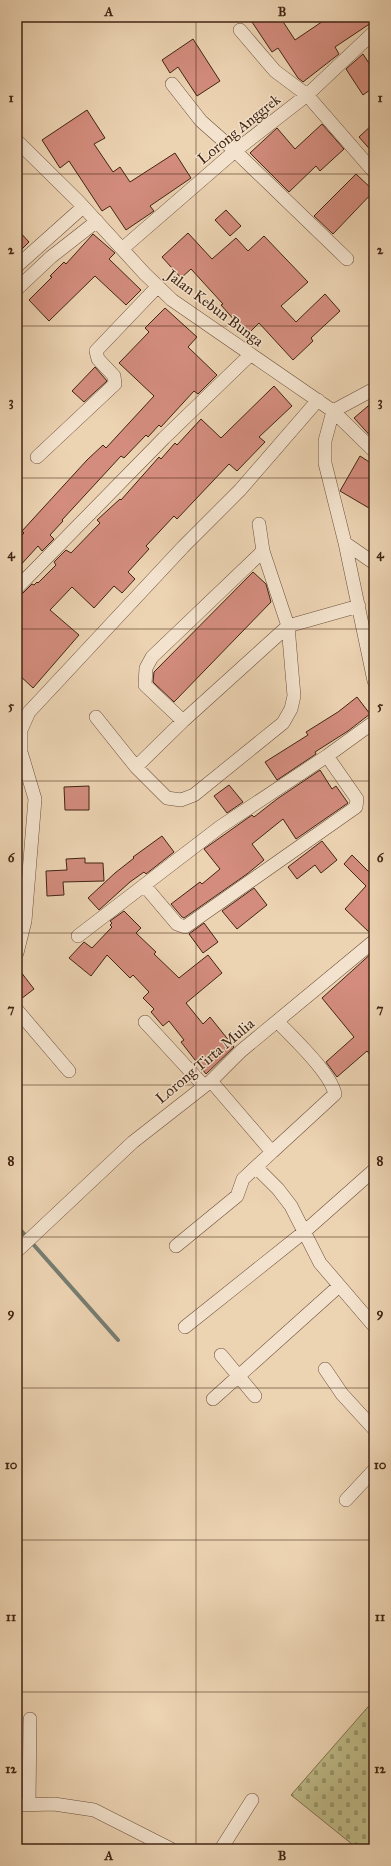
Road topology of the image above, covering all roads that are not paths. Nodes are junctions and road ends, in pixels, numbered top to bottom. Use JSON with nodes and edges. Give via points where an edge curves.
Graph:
{"nodes":[{"id":1,"x":240,"y":30,"type":"dead end"},
{"id":2,"x":374,"y":32,"type":"edge"},
{"id":3,"x":172,"y":84,"type":"dead end"},
{"id":4,"x":307,"y":95,"type":"junction"},
{"id":5,"x":17,"y":141,"type":"edge"},
{"id":6,"x":235,"y":151,"type":"junction"},
{"id":7,"x":374,"y":172,"type":"edge"},
{"id":8,"x":83,"y":206,"type":"junction"},
{"id":9,"x":97,"y":222,"type":"junction"},
{"id":10,"x":122,"y":249,"type":"junction"},
{"id":11,"x":347,"y":259,"type":"dead end"},
{"id":12,"x":17,"y":266,"type":"edge"},
{"id":13,"x":158,"y":286,"type":"junction"},
{"id":14,"x":17,"y":289,"type":"edge"},
{"id":15,"x":250,"y":355,"type":"junction"},
{"id":16,"x":374,"y":389,"type":"edge"},
{"id":17,"x":318,"y":400,"type":"junction"},
{"id":18,"x":333,"y":411,"type":"junction"},
{"id":19,"x":374,"y":451,"type":"edge"},
{"id":20,"x":37,"y":457,"type":"dead end"},
{"id":21,"x":259,"y":524,"type":"dead end"},
{"id":22,"x":345,"y":543,"type":"junction"},
{"id":23,"x":263,"y":551,"type":"junction"},
{"id":24,"x":374,"y":563,"type":"edge"},
{"id":25,"x":17,"y":588,"type":"edge"},
{"id":26,"x":359,"y":606,"type":"junction"},
{"id":27,"x":288,"y":626,"type":"junction"},
{"id":28,"x":369,"y":639,"type":"edge"},
{"id":29,"x":374,"y":681,"type":"edge"},
{"id":30,"x":96,"y":718,"type":"dead end"},
{"id":31,"x":183,"y":721,"type":"junction"},
{"id":32,"x":374,"y":722,"type":"edge"},
{"id":33,"x":328,"y":756,"type":"junction"},
{"id":34,"x":136,"y":767,"type":"junction"},
{"id":35,"x":144,"y":885,"type":"junction"},
{"id":36,"x":78,"y":936,"type":"dead end"},
{"id":37,"x":374,"y":941,"type":"edge"},
{"id":38,"x":17,"y":953,"type":"edge"},
{"id":39,"x":17,"y":1010,"type":"edge"},
{"id":40,"x":145,"y":1022,"type":"dead end"},
{"id":41,"x":278,"y":1022,"type":"junction"},
{"id":42,"x":69,"y":1071,"type":"dead end"},
{"id":43,"x":207,"y":1083,"type":"junction"},
{"id":44,"x":272,"y":1152,"type":"junction"},
{"id":45,"x":256,"y":1167,"type":"junction"},
{"id":46,"x":374,"y":1170,"type":"edge"},
{"id":47,"x":304,"y":1232,"type":"junction"},
{"id":48,"x":21,"y":1243,"type":"edge"},
{"id":49,"x":176,"y":1246,"type":"dead end"},
{"id":50,"x":339,"y":1286,"type":"junction"},
{"id":51,"x":374,"y":1326,"type":"edge"},
{"id":52,"x":186,"y":1327,"type":"dead end"},
{"id":53,"x":221,"y":1355,"type":"dead end"},
{"id":54,"x":325,"y":1369,"type":"dead end"},
{"id":55,"x":239,"y":1376,"type":"junction"},
{"id":56,"x":255,"y":1396,"type":"dead end"},
{"id":57,"x":213,"y":1400,"type":"dead end"},
{"id":58,"x":374,"y":1429,"type":"edge"},
{"id":59,"x":374,"y":1470,"type":"edge"},
{"id":60,"x":346,"y":1500,"type":"dead end"},
{"id":61,"x":30,"y":1719,"type":"dead end"},
{"id":62,"x":252,"y":1800,"type":"dead end"},
{"id":63,"x":23,"y":1805,"type":"edge"},
{"id":64,"x":171,"y":1849,"type":"edge"},
{"id":65,"x":221,"y":1849,"type":"edge"}],
"edges":[{"from":1,"to":4,"type":"street","via":[[275,71]]},
{"from":2,"to":4,"type":"street","name":"Lorong Anggrek"},
{"from":3,"to":6,"type":"street","via":[[201,121]]},
{"from":4,"to":6,"type":"street","name":"Lorong Anggrek"},
{"from":4,"to":7,"type":"street"},
{"from":5,"to":8,"type":"street","name":"Jalan Kebun Bunga"},
{"from":6,"to":10,"type":"street","name":"Lorong Anggrek"},
{"from":6,"to":11,"type":"street"},
{"from":8,"to":9,"type":"street","name":"Jalan Kebun Bunga"},
{"from":8,"to":12,"type":"street"},
{"from":9,"to":10,"type":"street","name":"Jalan Kebun Bunga"},
{"from":9,"to":14,"type":"street"},
{"from":10,"to":13,"type":"street","name":"Jalan Kebun Bunga"},
{"from":13,"to":15,"type":"street","name":"Jalan Kebun Bunga","via":[[172,300]]},
{"from":13,"to":20,"type":"street","via":[[96,351],[98,359],[114,376],[115,384]]},
{"from":15,"to":17,"type":"street","name":"Jalan Kebun Bunga"},
{"from":15,"to":25,"type":"street","via":[[164,438]]},
{"from":16,"to":18,"type":"street"},
{"from":17,"to":18,"type":"street","name":"Jalan Kebun Bunga"},
{"from":17,"to":38,"type":"street","via":[[240,490],[183,547],[29,712],[21,730],[21,752],[35,800],[25,921]]},
{"from":18,"to":19,"type":"street","name":"Jalan Kebun Bunga"},
{"from":18,"to":22,"type":"street","via":[[325,441],[325,462]]},
{"from":21,"to":23,"type":"street"},
{"from":22,"to":24,"type":"street"},
{"from":22,"to":26,"type":"street"},
{"from":23,"to":27,"type":"street"},
{"from":23,"to":31,"type":"street","via":[[152,657],[146,668],[145,685]]},
{"from":26,"to":27,"type":"street"},
{"from":26,"to":28,"type":"street"},
{"from":27,"to":31,"type":"street"},
{"from":27,"to":34,"type":"street","via":[[294,696],[291,709],[283,723],[194,795],[181,800],[167,798]]},
{"from":28,"to":29,"type":"street"},
{"from":30,"to":34,"type":"street"},
{"from":31,"to":34,"type":"street"},
{"from":32,"to":33,"type":"street"},
{"from":33,"to":35,"type":"street","via":[[220,827]]},
{"from":33,"to":35,"type":"street","via":[[356,800],[356,807],[192,923],[186,927],[177,924]]},
{"from":35,"to":36,"type":"street"},
{"from":37,"to":41,"type":"street","name":"Lorong Tirta Mulia"},
{"from":39,"to":42,"type":"street"},
{"from":40,"to":43,"type":"street"},
{"from":41,"to":43,"type":"street","name":"Lorong Tirta Mulia","via":[[241,1051]]},
{"from":41,"to":44,"type":"street","via":[[314,1062],[335,1094]]},
{"from":43,"to":44,"type":"street"},
{"from":43,"to":48,"type":"street","name":"Lorong Tirta Mulia","via":[[133,1142],[61,1211]]},
{"from":44,"to":45,"type":"street"},
{"from":45,"to":47,"type":"street","via":[[291,1206]]},
{"from":45,"to":49,"type":"street","via":[[241,1182],[237,1196]]},
{"from":46,"to":47,"type":"street"},
{"from":47,"to":50,"type":"street","via":[[320,1263]]},
{"from":47,"to":52,"type":"street"},
{"from":50,"to":51,"type":"street"},
{"from":50,"to":55,"type":"street"},
{"from":53,"to":55,"type":"street"},
{"from":54,"to":58,"type":"street","via":[[342,1394]]},
{"from":55,"to":56,"type":"street"},
{"from":55,"to":57,"type":"street"},
{"from":59,"to":60,"type":"street"},
{"from":61,"to":63,"type":"street"},
{"from":62,"to":65,"type":"street"},
{"from":63,"to":64,"type":"street","via":[[54,1804],[94,1810]]}]}
